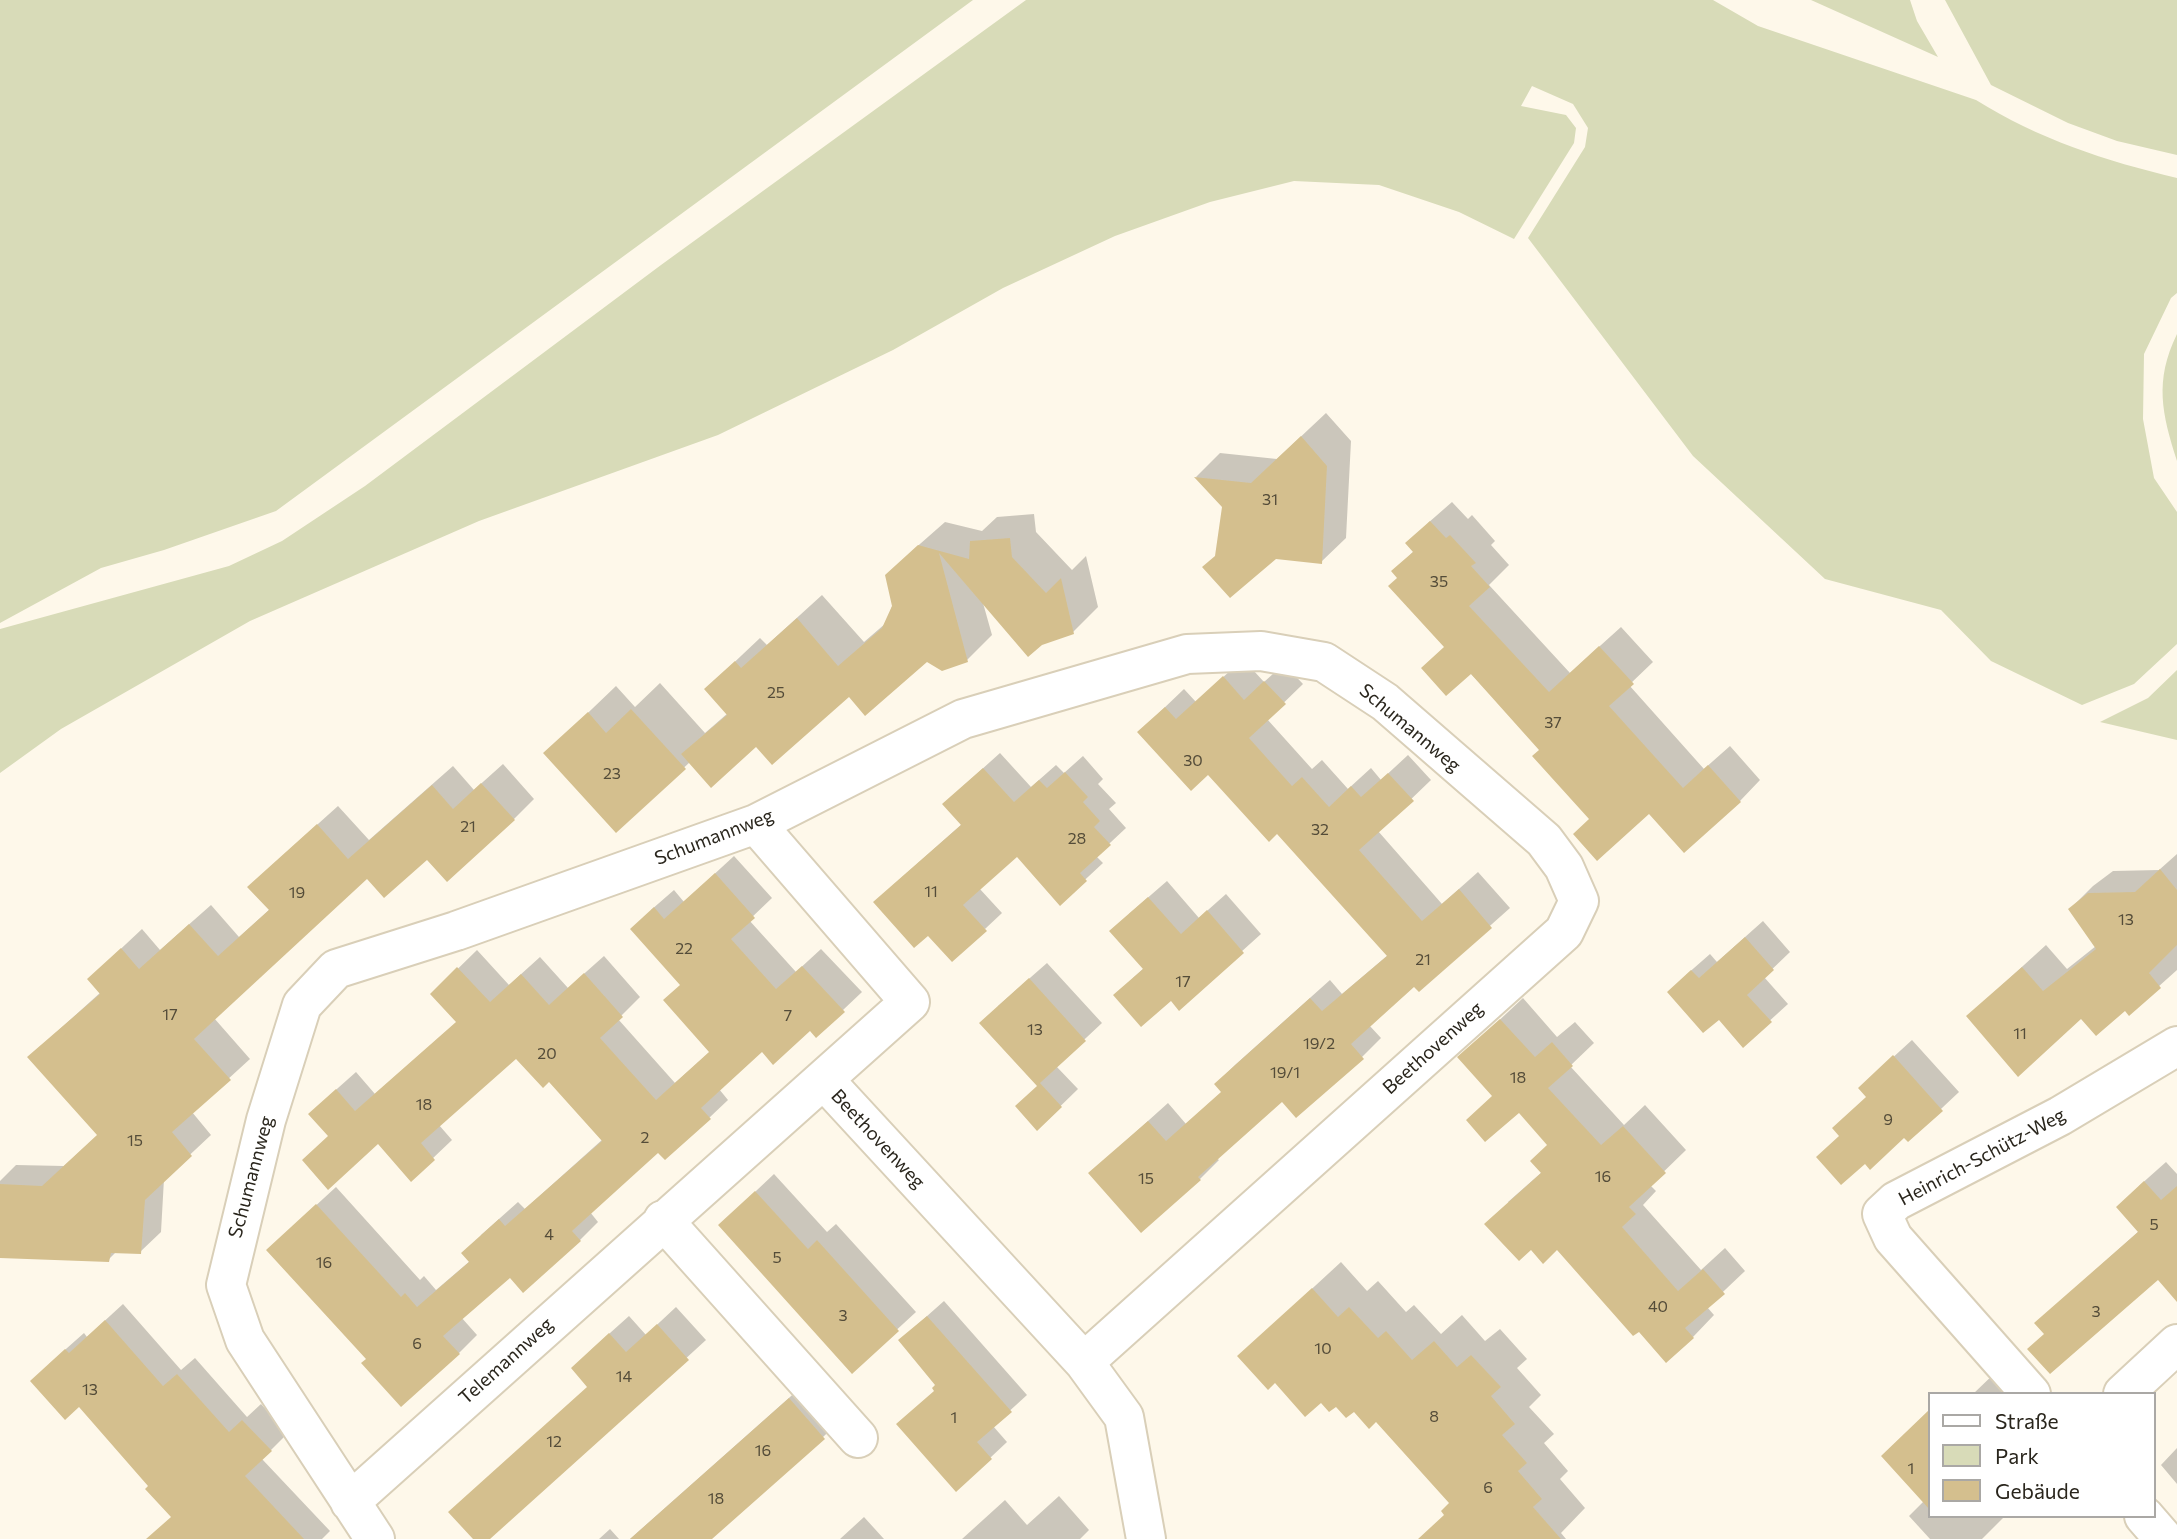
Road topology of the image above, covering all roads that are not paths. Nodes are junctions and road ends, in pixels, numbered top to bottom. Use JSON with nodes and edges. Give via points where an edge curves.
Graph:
{"nodes":[{"id":1,"x":756,"y":824,"type":"junction"},
{"id":2,"x":1564,"y":932,"type":"joint"},
{"id":3,"x":2177,"y":1046,"type":"edge"},
{"id":4,"x":825,"y":1081,"type":"junction"},
{"id":5,"x":663,"y":1220,"type":"junction"},
{"id":6,"x":2177,"y":1344,"type":"edge"},
{"id":7,"x":1084,"y":1362,"type":"junction"},
{"id":8,"x":2029,"y":1392,"type":"edge"},
{"id":9,"x":2125,"y":1392,"type":"edge"},
{"id":10,"x":858,"y":1438,"type":"dead end"},
{"id":11,"x":350,"y":1502,"type":"junction"},
{"id":12,"x":2146,"y":1518,"type":"edge"},
{"id":13,"x":375,"y":1539,"type":"edge"},
{"id":14,"x":1146,"y":1539,"type":"edge"},
{"id":15,"x":2164,"y":1539,"type":"edge"}],
"edges":[{"from":1,"to":2,"type":"street","name":"Schumannweg","via":[[963,719],[1187,654],[1261,651],[1324,662],[1385,702],[1544,840],[1564,867],[1579,901]]},
{"from":1,"to":4,"type":"street","name":"Beethovenweg","via":[[910,1002]]},
{"from":1,"to":11,"type":"street","name":"Schumannweg","via":[[336,969],[302,1005],[265,1120],[226,1285],[245,1340]]},
{"from":2,"to":7,"type":"street","name":"Beethovenweg"},
{"from":3,"to":8,"type":"street","name":"Heinrich-Schütz-Weg","via":[[2060,1116],[1896,1201],[1882,1214],[1893,1237]]},
{"from":4,"to":5,"type":"street","name":"Telemannweg"},
{"from":4,"to":7,"type":"street","name":"Beethovenweg"},
{"from":5,"to":10,"type":"street"},
{"from":5,"to":11,"type":"street","name":"Telemannweg"},
{"from":6,"to":9,"type":"street"},
{"from":7,"to":14,"type":"street","name":"Beethovenweg","via":[[1124,1417]]},
{"from":11,"to":13,"type":"street","name":"Schumannweg"},
{"from":12,"to":15,"type":"street"}]}
